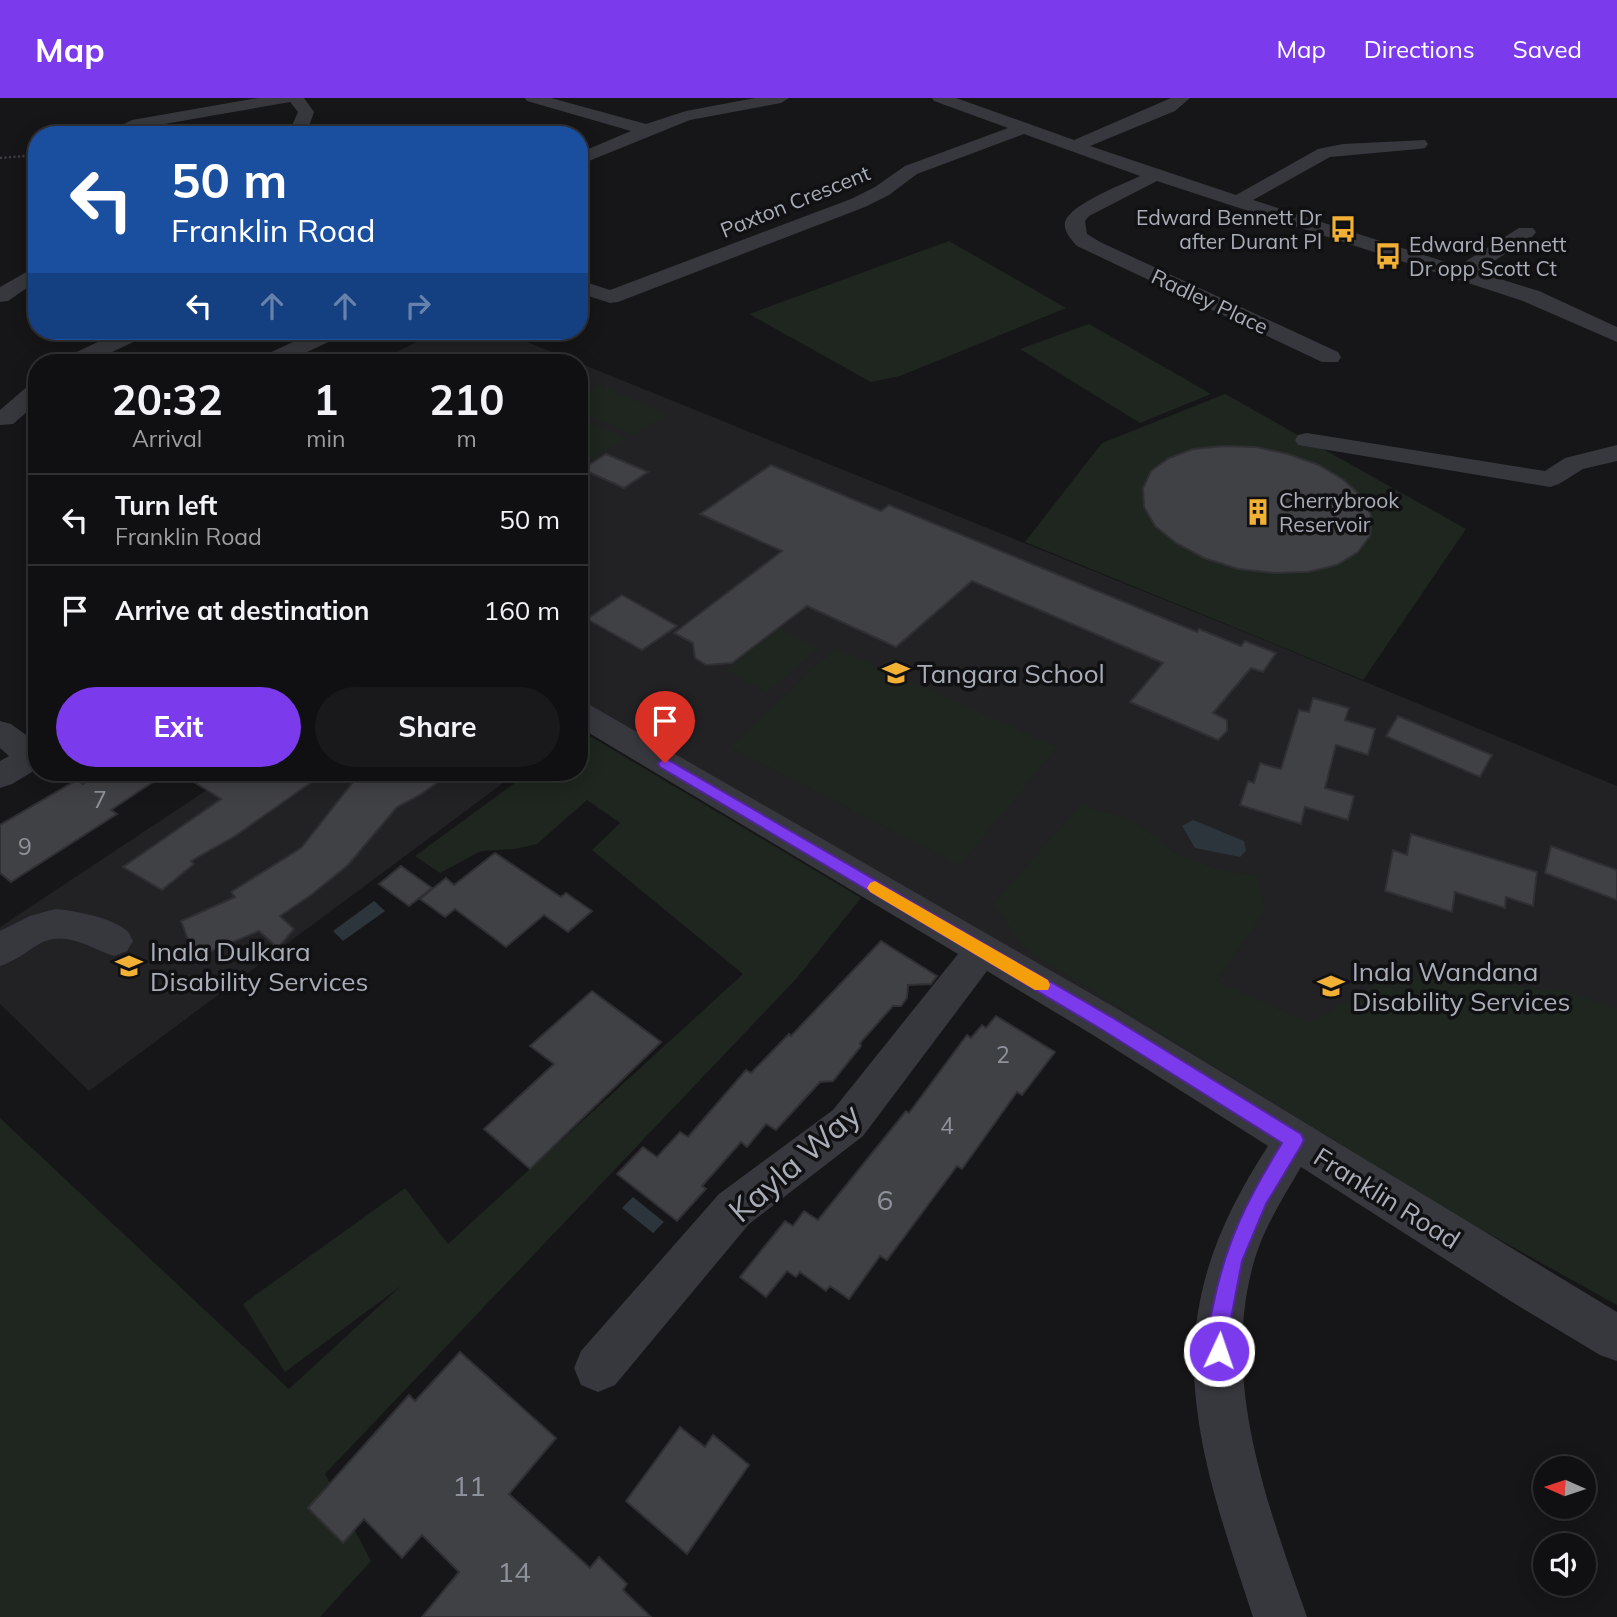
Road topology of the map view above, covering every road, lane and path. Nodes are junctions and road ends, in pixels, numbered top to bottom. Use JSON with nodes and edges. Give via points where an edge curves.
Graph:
{"nodes":[{"id":1,"x":286,"y":98,"type":"edge"},
{"id":2,"x":295,"y":98,"type":"edge"},
{"id":3,"x":533,"y":98,"type":"edge"},
{"id":4,"x":781,"y":98,"type":"edge"},
{"id":5,"x":940,"y":98,"type":"edge"},
{"id":6,"x":1182,"y":98,"type":"edge"},
{"id":7,"x":217,"y":103,"type":"edge"},
{"id":8,"x":130,"y":126,"type":"edge"},
{"id":9,"x":300,"y":126,"type":"edge"},
{"id":10,"x":1024,"y":128,"type":"junction"},
{"id":11,"x":647,"y":130,"type":"junction"},
{"id":12,"x":1419,"y":144,"type":"dead end"},
{"id":13,"x":1074,"y":146,"type":"junction"},
{"id":14,"x":28,"y":156,"type":"edge"},
{"id":15,"x":588,"y":156,"type":"edge"},
{"id":16,"x":0,"y":158,"type":"edge"},
{"id":17,"x":1156,"y":175,"type":"junction"},
{"id":18,"x":1238,"y":201,"type":"junction"},
{"id":19,"x":1526,"y":232,"type":"dead end"},
{"id":20,"x":1461,"y":273,"type":"junction"},
{"id":21,"x":28,"y":278,"type":"edge"},
{"id":22,"x":588,"y":289,"type":"edge"},
{"id":23,"x":0,"y":296,"type":"edge"},
{"id":24,"x":1617,"y":335,"type":"edge"},
{"id":25,"x":120,"y":340,"type":"edge"},
{"id":26,"x":315,"y":340,"type":"edge"},
{"id":27,"x":92,"y":354,"type":"edge"},
{"id":28,"x":286,"y":354,"type":"edge"},
{"id":29,"x":1330,"y":357,"type":"dead end"},
{"id":30,"x":28,"y":397,"type":"edge"},
{"id":31,"x":2,"y":419,"type":"edge"},
{"id":32,"x":28,"y":423,"type":"edge"},
{"id":33,"x":1307,"y":440,"type":"dead end"},
{"id":34,"x":1617,"y":453,"type":"edge"},
{"id":35,"x":588,"y":718,"type":"edge"},
{"id":36,"x":0,"y":732,"type":"edge"},
{"id":37,"x":28,"y":751,"type":"edge"},
{"id":38,"x":28,"y":760,"type":"edge"},
{"id":39,"x":0,"y":776,"type":"edge"},
{"id":40,"x":114,"y":941,"type":"dead end"},
{"id":41,"x":982,"y":950,"type":"junction"},
{"id":42,"x":0,"y":951,"type":"edge"},
{"id":43,"x":1295,"y":1140,"type":"junction"},
{"id":44,"x":1617,"y":1338,"type":"edge"},
{"id":45,"x":598,"y":1368,"type":"dead end"},
{"id":46,"x":1280,"y":1617,"type":"edge"}],
"edges":[{"from":1,"to":7,"type":"street"},
{"from":2,"to":9,"type":"street","via":[[306,111]]},
{"from":3,"to":11,"type":"street"},
{"from":4,"to":11,"type":"street","via":[[705,112]]},
{"from":5,"to":10,"type":"street"},
{"from":6,"to":13,"type":"street"},
{"from":7,"to":8,"type":"street"},
{"from":10,"to":13,"type":"street"},
{"from":10,"to":22,"type":"street","name":"Paxton Crescent","via":[[911,170],[858,203],[611,297]]},
{"from":11,"to":15,"type":"street"},
{"from":12,"to":18,"type":"street","via":[[1324,153]]},
{"from":13,"to":17,"type":"street"},
{"from":14,"to":16,"type":"path"},
{"from":17,"to":18,"type":"street"},
{"from":17,"to":29,"type":"street","name":"Radley Place","via":[[1082,212],[1075,227],[1080,238],[1097,250]]},
{"from":18,"to":20,"type":"street"},
{"from":19,"to":20,"type":"street"},
{"from":20,"to":24,"type":"street","via":[[1553,305]]},
{"from":21,"to":23,"type":"street"},
{"from":25,"to":27,"type":"street"},
{"from":26,"to":28,"type":"street"},
{"from":30,"to":31,"type":"street"},
{"from":31,"to":32,"type":"street"},
{"from":33,"to":34,"type":"street","via":[[1550,479],[1574,463]]},
{"from":35,"to":41,"type":"street","name":"Franklin Road"},
{"from":36,"to":37,"type":"street"},
{"from":38,"to":39,"type":"street"},
{"from":40,"to":42,"type":"street","via":[[69,922],[56,922]]},
{"from":41,"to":43,"type":"street","name":"Franklin Road"},
{"from":41,"to":45,"type":"street","name":"Kayla Way","via":[[848,1123],[734,1209]]},
{"from":43,"to":44,"type":"street","name":"Franklin Road"},
{"from":43,"to":46,"type":"street","via":[[1243,1231],[1224,1289],[1218,1329],[1226,1431]]}]}
